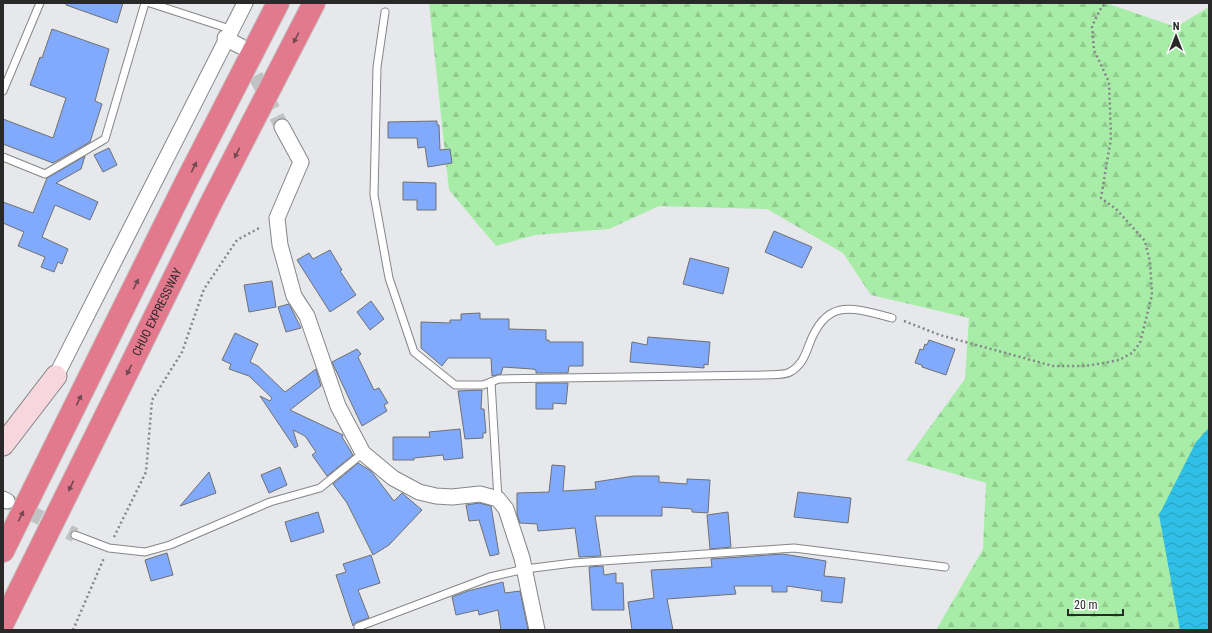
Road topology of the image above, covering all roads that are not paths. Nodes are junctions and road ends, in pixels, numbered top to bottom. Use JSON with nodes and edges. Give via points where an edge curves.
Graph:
{"nodes":[{"id":1,"x":40,"y":3,"type":"edge"},
{"id":2,"x":145,"y":3,"type":"edge"},
{"id":3,"x":150,"y":3,"type":"edge"},
{"id":4,"x":233,"y":3,"type":"edge"},
{"id":5,"x":245,"y":3,"type":"edge"},
{"id":6,"x":278,"y":3,"type":"edge"},
{"id":7,"x":314,"y":3,"type":"edge"},
{"id":8,"x":385,"y":12,"type":"dead end"},
{"id":9,"x":228,"y":34,"type":"junction"},
{"id":10,"x":240,"y":46,"type":"tunnel mouth"},
{"id":11,"x":3,"y":91,"type":"edge"},
{"id":12,"x":282,"y":127,"type":"tunnel mouth"},
{"id":13,"x":3,"y":157,"type":"edge"},
{"id":14,"x":892,"y":318,"type":"road end"},
{"id":15,"x":56,"y":376,"type":"joint"},
{"id":16,"x":491,"y":382,"type":"junction"},
{"id":17,"x":3,"y":445,"type":"edge"},
{"id":18,"x":363,"y":453,"type":"junction"},
{"id":19,"x":498,"y":499,"type":"junction"},
{"id":20,"x":75,"y":535,"type":"tunnel mouth"},
{"id":21,"x":3,"y":551,"type":"edge"},
{"id":22,"x":945,"y":567,"type":"dead end"},
{"id":23,"x":525,"y":569,"type":"junction"},
{"id":24,"x":3,"y":623,"type":"edge"},
{"id":25,"x":358,"y":626,"type":"dead end"},
{"id":26,"x":537,"y":630,"type":"edge"}],
"edges":[{"from":1,"to":11,"type":"lane"},
{"from":2,"to":13,"type":"lane","via":[[105,139],[45,174]]},
{"from":3,"to":9,"type":"lane"},
{"from":4,"to":9,"type":"street"},
{"from":5,"to":9,"type":"street"},
{"from":21,"to":6,"type":"highway","one_way":true},
{"from":7,"to":24,"type":"highway","name":"CHUO EXPRESSWAY","one_way":true,"via":[[211,203]]},
{"from":8,"to":16,"type":"lane","via":[[377,67],[374,195],[389,278],[414,352],[455,385],[483,386]]},
{"from":9,"to":10,"type":"street"},
{"from":9,"to":15,"type":"street"},
{"from":12,"to":18,"type":"street","via":[[300,162],[277,218],[280,244],[294,296],[307,316],[338,406]]},
{"from":14,"to":16,"type":"lane","via":[[864,310],[840,308],[826,316],[814,332],[804,360],[789,373],[498,378]]},
{"from":15,"to":17,"type":"street"},
{"from":16,"to":19,"type":"lane"},
{"from":18,"to":19,"type":"street","via":[[393,478],[419,492],[452,497],[480,494]]},
{"from":18,"to":20,"type":"lane","via":[[320,488],[270,502],[170,546],[145,552],[109,548]]},
{"from":19,"to":23,"type":"street","via":[[506,510]]},
{"from":22,"to":23,"type":"lane","via":[[794,548],[573,563]]},
{"from":23,"to":25,"type":"lane","via":[[490,577]]},
{"from":23,"to":26,"type":"street"}]}
